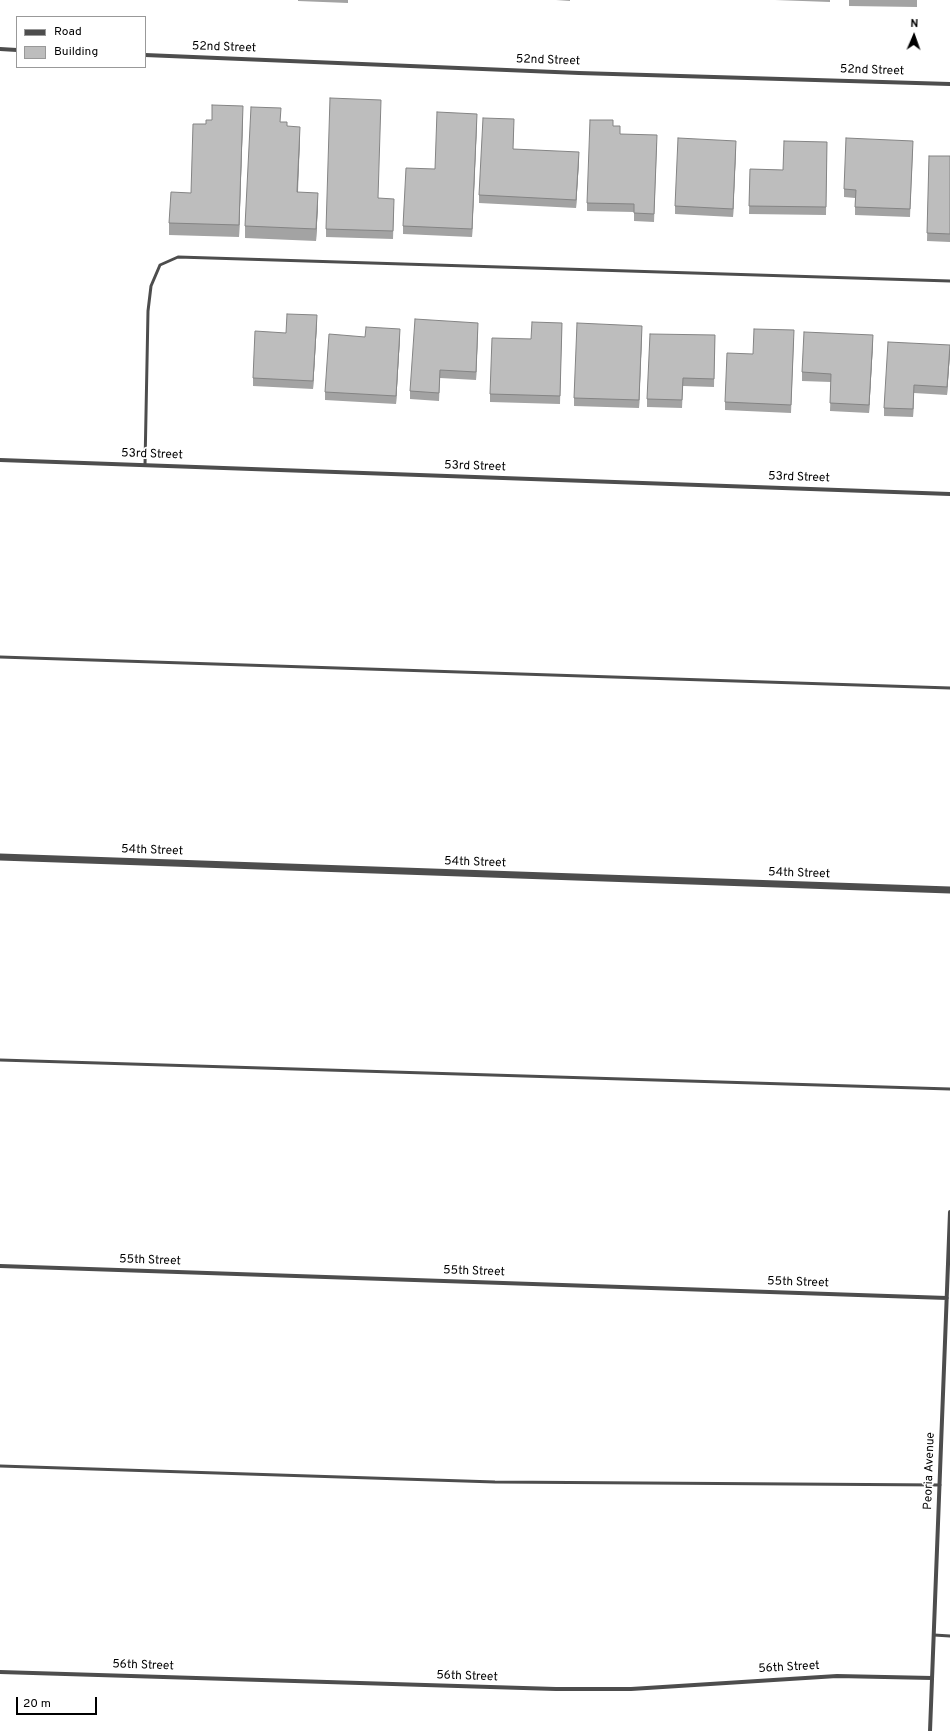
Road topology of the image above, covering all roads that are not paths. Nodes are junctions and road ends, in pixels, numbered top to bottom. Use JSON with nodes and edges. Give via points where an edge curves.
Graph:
{"nodes":[{"id":1,"x":0,"y":49,"type":"edge"},
{"id":2,"x":16,"y":50,"type":"edge"},
{"id":3,"x":146,"y":55,"type":"edge"},
{"id":4,"x":950,"y":84,"type":"edge"},
{"id":5,"x":950,"y":281,"type":"edge"},
{"id":6,"x":0,"y":460,"type":"edge"},
{"id":7,"x":145,"y":465,"type":"junction"},
{"id":8,"x":950,"y":494,"type":"edge"},
{"id":9,"x":0,"y":657,"type":"edge"},
{"id":10,"x":950,"y":688,"type":"edge"},
{"id":11,"x":0,"y":857,"type":"edge"},
{"id":12,"x":950,"y":890,"type":"edge"},
{"id":13,"x":0,"y":1060,"type":"edge"},
{"id":14,"x":950,"y":1089,"type":"edge"},
{"id":15,"x":950,"y":1212,"type":"edge"},
{"id":16,"x":950,"y":1238,"type":"edge"},
{"id":17,"x":0,"y":1266,"type":"edge"},
{"id":18,"x":947,"y":1298,"type":"junction"},
{"id":19,"x":0,"y":1466,"type":"edge"},
{"id":20,"x":940,"y":1485,"type":"junction"},
{"id":21,"x":934,"y":1635,"type":"junction"},
{"id":22,"x":950,"y":1636,"type":"edge"},
{"id":23,"x":0,"y":1672,"type":"edge"},
{"id":24,"x":932,"y":1678,"type":"junction"},
{"id":25,"x":930,"y":1731,"type":"edge"}],
"edges":[{"from":1,"to":2,"type":"street"},
{"from":3,"to":4,"type":"street","name":"52nd Street","via":[[579,73]]},
{"from":5,"to":7,"type":"lane","via":[[178,257],[160,265],[151,286],[148,311]]},
{"from":6,"to":7,"type":"street","name":"53rd Street"},
{"from":7,"to":8,"type":"street","name":"53rd Street"},
{"from":9,"to":10,"type":"lane"},
{"from":11,"to":12,"type":"street","name":"54th Street"},
{"from":13,"to":14,"type":"lane"},
{"from":15,"to":16,"type":"street","name":"Peoria Avenue"},
{"from":16,"to":18,"type":"street","name":"Peoria Avenue"},
{"from":17,"to":18,"type":"street","name":"55th Street"},
{"from":18,"to":20,"type":"street","name":"Peoria Avenue"},
{"from":19,"to":20,"type":"lane","via":[[495,1482]]},
{"from":20,"to":21,"type":"street","name":"Peoria Avenue"},
{"from":21,"to":22,"type":"lane"},
{"from":21,"to":24,"type":"street","name":"Peoria Avenue"},
{"from":23,"to":24,"type":"street","name":"56th Street","via":[[556,1690],[631,1689],[837,1676]]},
{"from":24,"to":25,"type":"street","name":"Peoria Avenue"}]}
